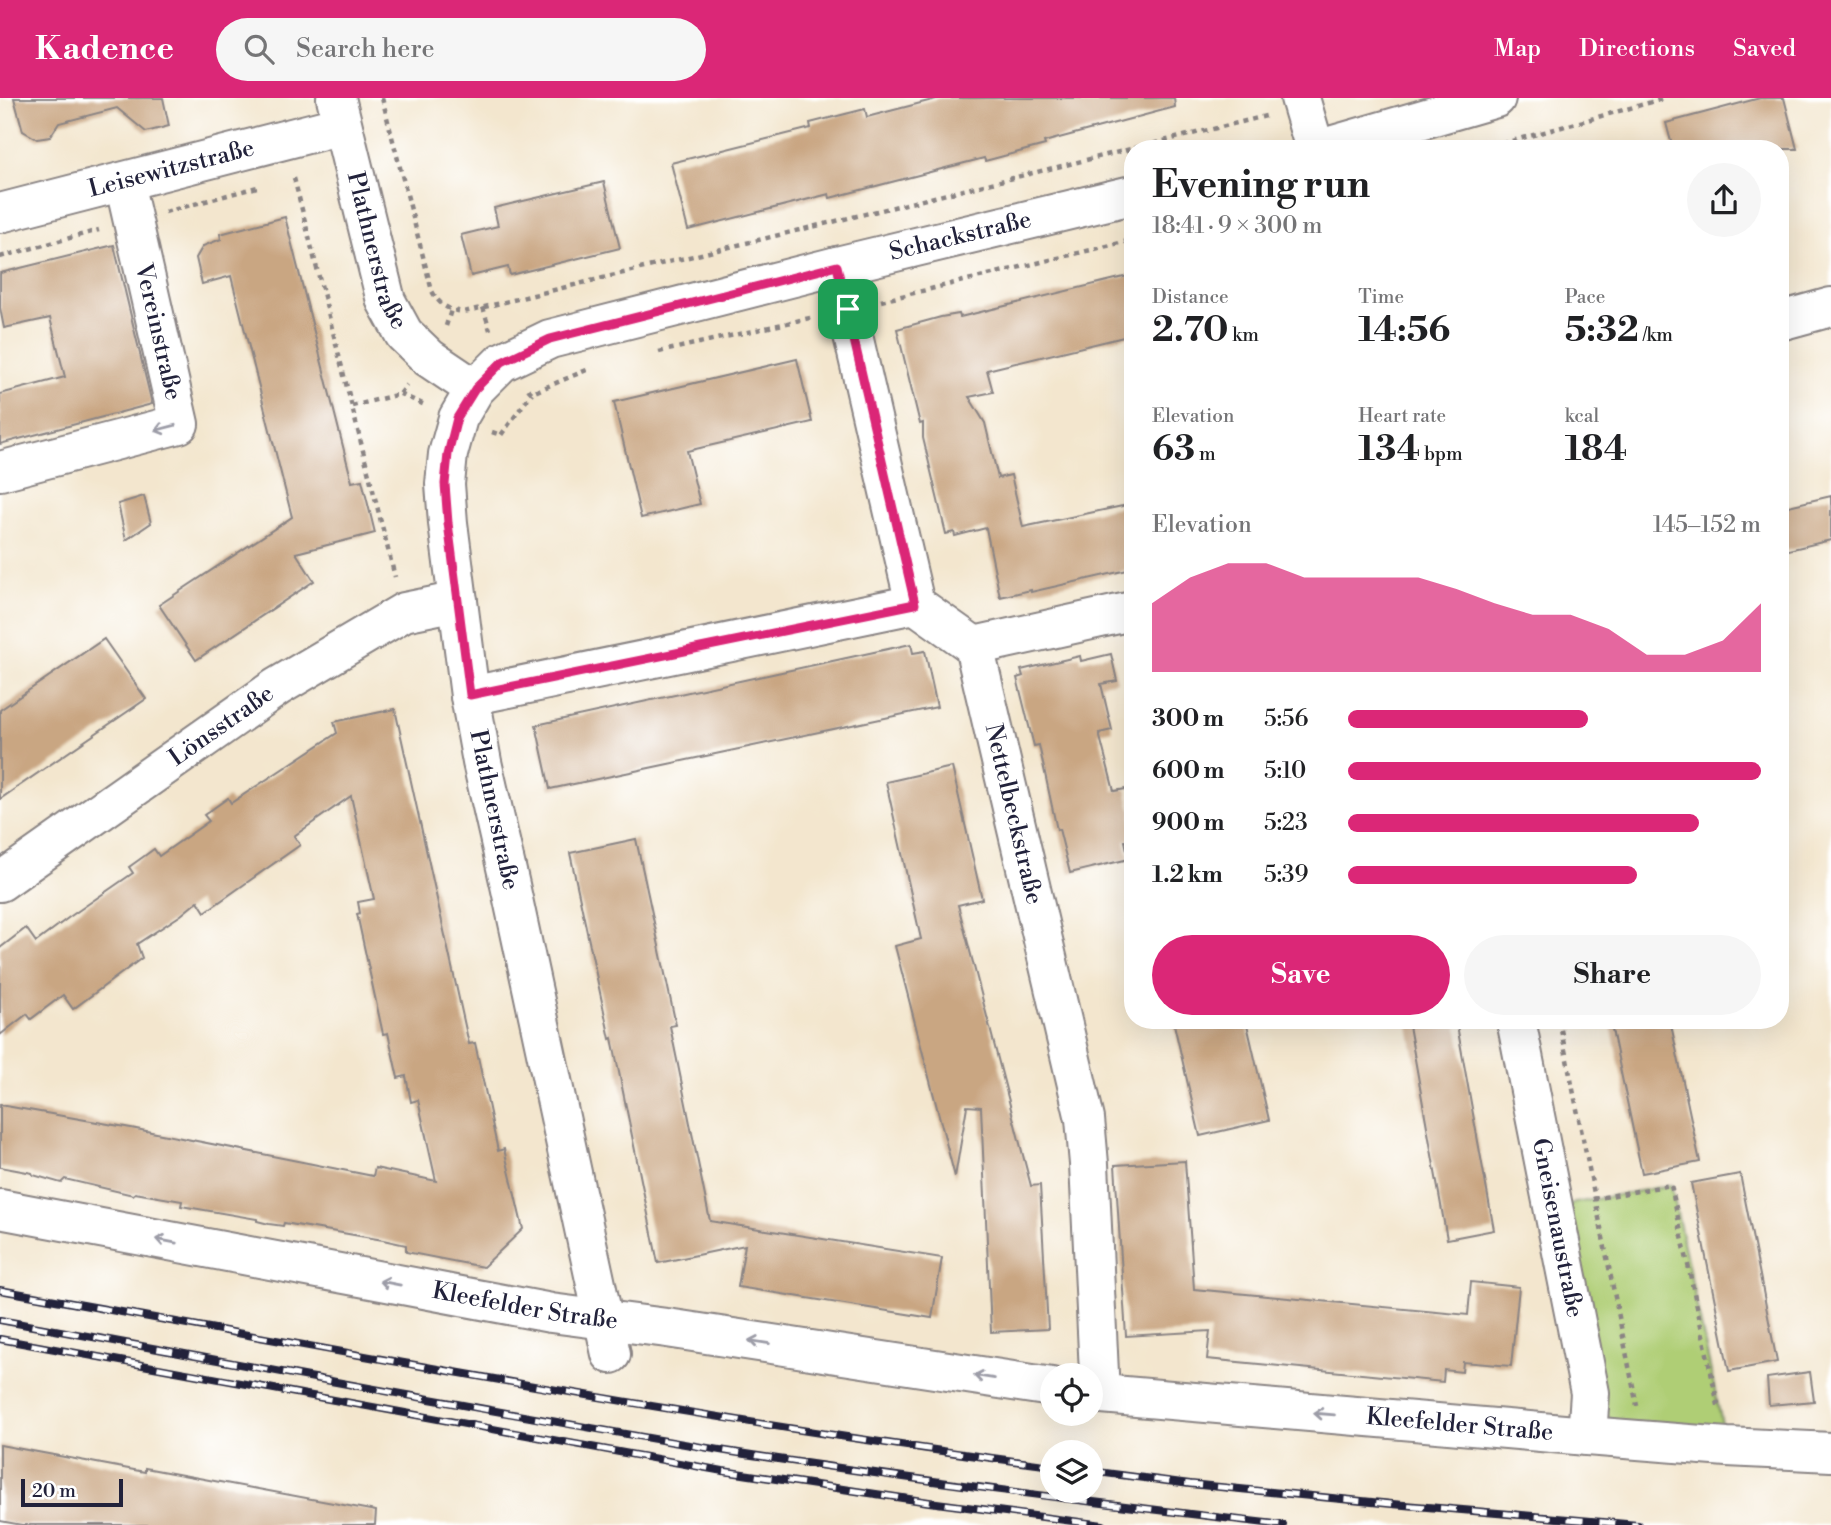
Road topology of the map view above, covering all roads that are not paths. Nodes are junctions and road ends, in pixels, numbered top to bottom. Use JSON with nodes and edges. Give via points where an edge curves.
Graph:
{"nodes":[{"id":1,"x":1496,"y":98,"type":"edge"},
{"id":2,"x":1302,"y":102,"type":"edge"},
{"id":3,"x":339,"y":111,"type":"edge"},
{"id":4,"x":1314,"y":140,"type":"edge"},
{"id":5,"x":1349,"y":140,"type":"edge"},
{"id":6,"x":124,"y":181,"type":"junction"},
{"id":7,"x":1124,"y":197,"type":"edge"},
{"id":8,"x":0,"y":213,"type":"edge"},
{"id":9,"x":837,"y":266,"type":"junction"},
{"id":10,"x":1831,"y":307,"type":"edge"},
{"id":11,"x":1789,"y":319,"type":"edge"},
{"id":12,"x":475,"y":389,"type":"junction"},
{"id":13,"x":0,"y":471,"type":"edge"},
{"id":14,"x":457,"y":601,"type":"junction"},
{"id":15,"x":915,"y":604,"type":"junction"},
{"id":16,"x":1124,"y":613,"type":"edge"},
{"id":17,"x":974,"y":646,"type":"junction"},
{"id":18,"x":470,"y":695,"type":"junction"},
{"id":19,"x":0,"y":882,"type":"edge"},
{"id":20,"x":1518,"y":1029,"type":"edge"},
{"id":21,"x":0,"y":1209,"type":"edge"},
{"id":22,"x":607,"y":1338,"type":"junction"},
{"id":23,"x":1094,"y":1363,"type":"edge"},
{"id":24,"x":1040,"y":1385,"type":"edge"},
{"id":25,"x":1103,"y":1395,"type":"edge"},
{"id":26,"x":1587,"y":1437,"type":"junction"},
{"id":27,"x":1831,"y":1452,"type":"edge"}],
"edges":[{"from":1,"to":5,"type":"street"},
{"from":2,"to":4,"type":"street"},
{"from":3,"to":6,"type":"street","name":"Leisewitzstraße"},
{"from":3,"to":12,"type":"street","name":"Plathnerstraße","via":[[386,301],[404,334],[429,358]]},
{"from":6,"to":8,"type":"street","name":"Leisewitzstraße"},
{"from":6,"to":13,"type":"street","name":"Vereinstraße","one_way":true,"via":[[179,424]]},
{"from":7,"to":9,"type":"street","name":"Schackstraße"},
{"from":9,"to":12,"type":"street","name":"Schackstraße","via":[[550,339],[502,362]]},
{"from":9,"to":15,"type":"street"},
{"from":10,"to":11,"type":"street"},
{"from":12,"to":14,"type":"street","name":"Plathnerstraße","via":[[457,418],[445,484]]},
{"from":14,"to":18,"type":"street","name":"Plathnerstraße"},
{"from":14,"to":19,"type":"street","name":"Lönsstraße","via":[[404,612],[277,687]]},
{"from":15,"to":17,"type":"street"},
{"from":15,"to":18,"type":"street"},
{"from":16,"to":17,"type":"street"},
{"from":17,"to":23,"type":"street","name":"Nettelbeckstraße","via":[[1085,1119]]},
{"from":18,"to":22,"type":"street","name":"Plathnerstraße"},
{"from":20,"to":26,"type":"street","name":"Gneisenaustraße","via":[[1590,1393]]},
{"from":22,"to":21,"type":"street","name":"Kleefelder Straße","one_way":true,"via":[[551,1314]]},
{"from":24,"to":22,"type":"street","name":"Kleefelder Straße","one_way":true,"via":[[667,1328]]},
{"from":26,"to":25,"type":"street","name":"Kleefelder Straße","one_way":true},
{"from":26,"to":27,"type":"street","name":"Kleefelder Straße"}]}
